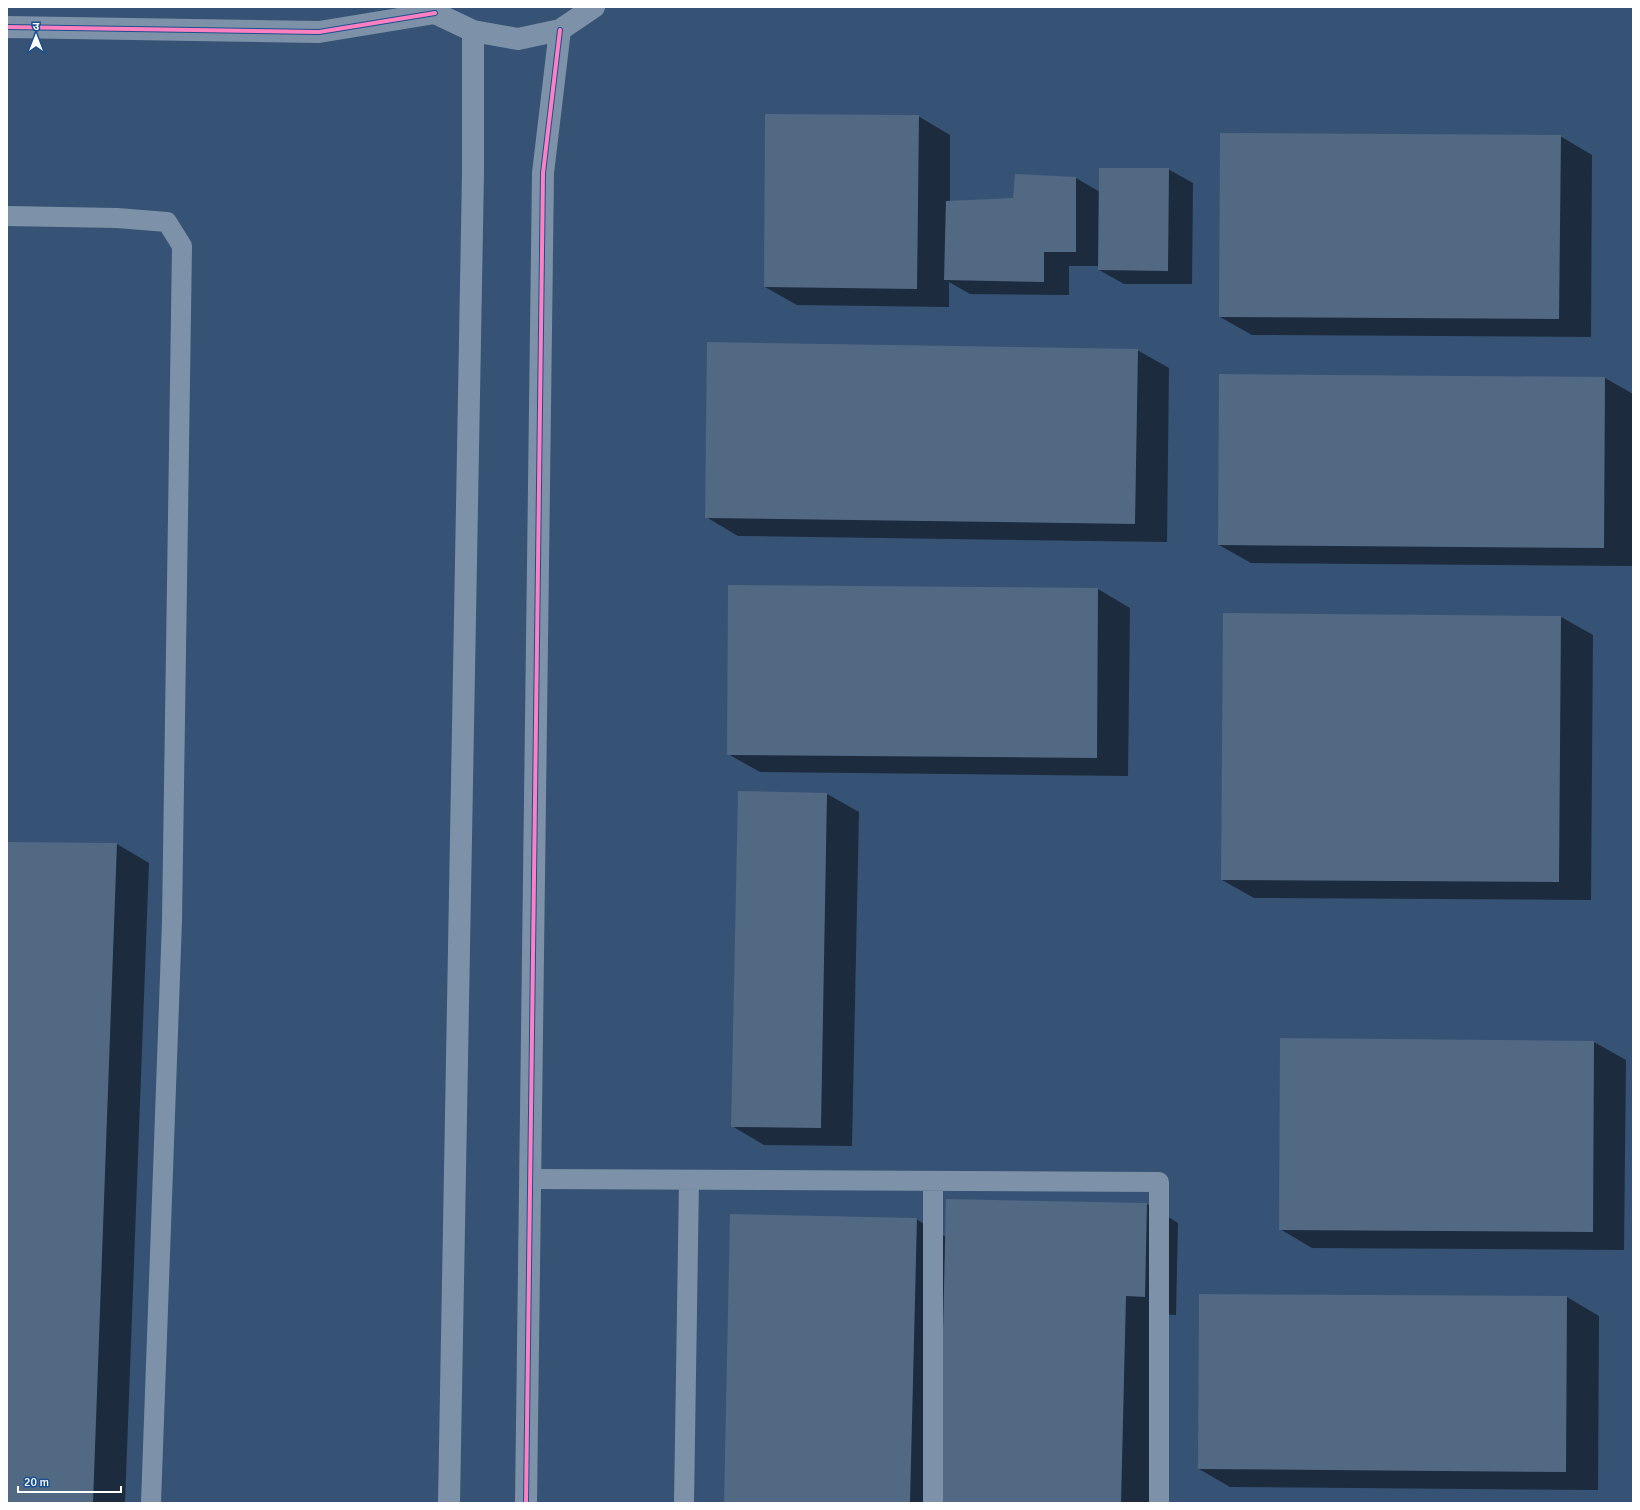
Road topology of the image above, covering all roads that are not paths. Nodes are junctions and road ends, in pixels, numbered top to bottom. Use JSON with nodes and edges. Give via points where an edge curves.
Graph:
{"nodes":[{"id":1,"x":594,"y":7,"type":"edge"},
{"id":2,"x":434,"y":10,"type":"edge"},
{"id":3,"x":7,"y":27,"type":"edge"},
{"id":4,"x":473,"y":30,"type":"junction"},
{"id":5,"x":560,"y":30,"type":"junction"},
{"id":6,"x":7,"y":216,"type":"edge"},
{"id":7,"x":530,"y":1179,"type":"junction"},
{"id":8,"x":689,"y":1181,"type":"junction"},
{"id":9,"x":933,"y":1181,"type":"junction"},
{"id":10,"x":151,"y":1503,"type":"edge"},
{"id":11,"x":449,"y":1503,"type":"edge"},
{"id":12,"x":526,"y":1503,"type":"edge"},
{"id":13,"x":684,"y":1503,"type":"edge"},
{"id":14,"x":933,"y":1503,"type":"edge"},
{"id":15,"x":1160,"y":1503,"type":"edge"}],
"edges":[{"from":1,"to":5,"type":"street"},
{"from":2,"to":3,"type":"street","via":[[319,32]]},
{"from":2,"to":4,"type":"street"},
{"from":4,"to":5,"type":"street","via":[[518,38]]},
{"from":4,"to":11,"type":"street","via":[[473,181]]},
{"from":5,"to":7,"type":"street","via":[[543,173]]},
{"from":6,"to":10,"type":"lane","via":[[118,218],[167,222],[182,246],[172,921]]},
{"from":7,"to":8,"type":"lane"},
{"from":7,"to":12,"type":"street"},
{"from":8,"to":9,"type":"lane"},
{"from":8,"to":13,"type":"lane"},
{"from":9,"to":14,"type":"lane"},
{"from":9,"to":15,"type":"lane","via":[[1160,1182]]}]}
